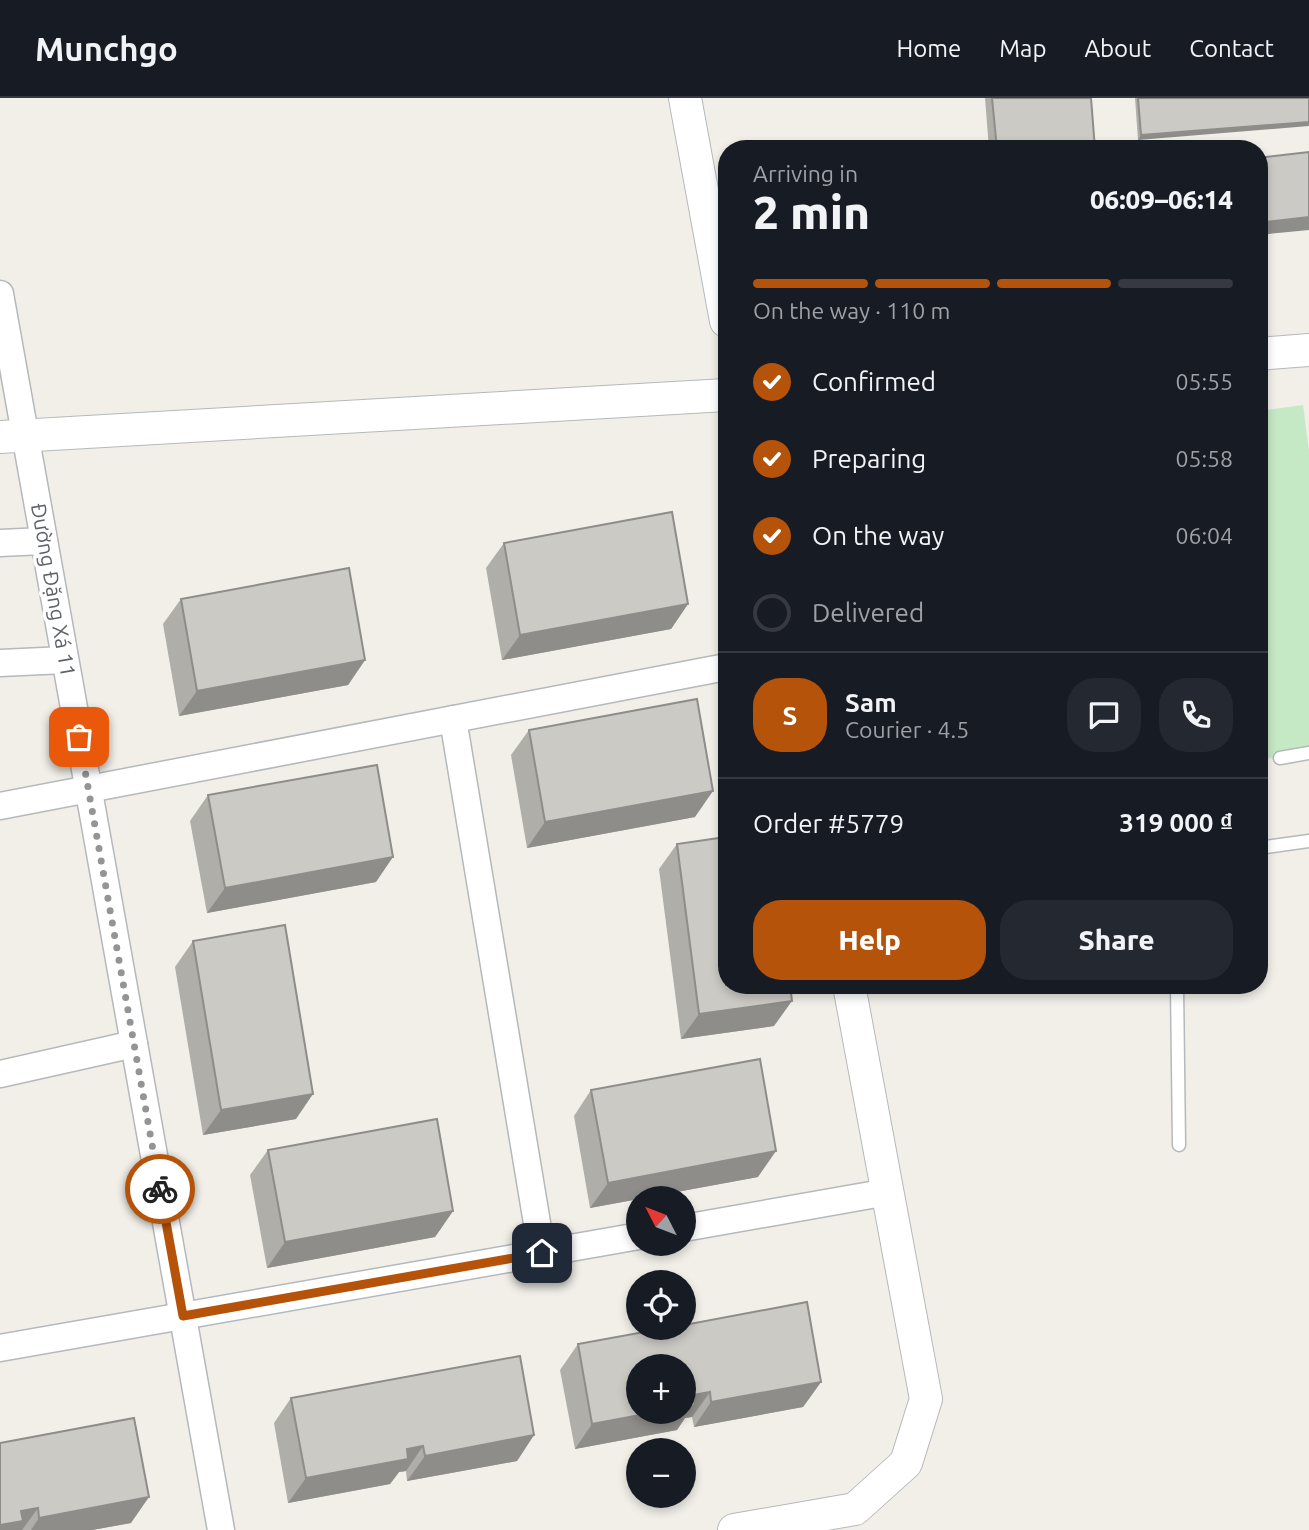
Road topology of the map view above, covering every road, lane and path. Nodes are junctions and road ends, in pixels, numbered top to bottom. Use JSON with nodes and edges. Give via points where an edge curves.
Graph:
{"nodes":[{"id":1,"x":685,"y":98,"type":"edge"},
{"id":2,"x":718,"y":277,"type":"edge"},
{"id":3,"x":0,"y":294,"type":"edge"},
{"id":4,"x":1309,"y":349,"type":"edge"},
{"id":5,"x":1268,"y":353,"type":"edge"},
{"id":6,"x":718,"y":395,"type":"edge"},
{"id":7,"x":13,"y":436,"type":"edge"},
{"id":8,"x":44,"y":541,"type":"junction"},
{"id":9,"x":0,"y":543,"type":"edge"},
{"id":10,"x":65,"y":660,"type":"junction"},
{"id":11,"x":0,"y":663,"type":"edge"},
{"id":12,"x":718,"y":669,"type":"edge"},
{"id":13,"x":453,"y":719,"type":"junction"},
{"id":14,"x":1309,"y":754,"type":"edge"},
{"id":15,"x":1280,"y":758,"type":"dead end"},
{"id":16,"x":88,"y":789,"type":"junction"},
{"id":17,"x":0,"y":806,"type":"edge"},
{"id":18,"x":1309,"y":841,"type":"edge"},
{"id":19,"x":1268,"y":847,"type":"edge"},
{"id":20,"x":851,"y":994,"type":"edge"},
{"id":21,"x":1177,"y":994,"type":"edge"},
{"id":22,"x":134,"y":1044,"type":"junction"},
{"id":23,"x":0,"y":1074,"type":"edge"},
{"id":24,"x":1179,"y":1145,"type":"dead end"},
{"id":25,"x":888,"y":1192,"type":"junction"},
{"id":26,"x":696,"y":1226,"type":"edge"},
{"id":27,"x":626,"y":1238,"type":"edge"},
{"id":28,"x":542,"y":1253,"type":"junction"},
{"id":29,"x":183,"y":1316,"type":"junction"},
{"id":30,"x":0,"y":1348,"type":"edge"},
{"id":31,"x":221,"y":1530,"type":"edge"},
{"id":32,"x":734,"y":1530,"type":"edge"}],
"edges":[{"from":1,"to":2,"type":"street"},
{"from":3,"to":7,"type":"street","name":"Đường Đặng Xá 11"},
{"from":4,"to":5,"type":"street"},
{"from":6,"to":7,"type":"street"},
{"from":7,"to":8,"type":"street","name":"Đường Đặng Xá 11"},
{"from":8,"to":9,"type":"street"},
{"from":8,"to":10,"type":"street","name":"Đường Đặng Xá 11"},
{"from":10,"to":11,"type":"street"},
{"from":10,"to":16,"type":"street","name":"Đường Đặng Xá 11"},
{"from":12,"to":13,"type":"street"},
{"from":13,"to":16,"type":"street"},
{"from":13,"to":28,"type":"street"},
{"from":14,"to":15,"type":"lane"},
{"from":16,"to":17,"type":"street"},
{"from":16,"to":22,"type":"street","name":"Đường Đặng Xá 11"},
{"from":18,"to":19,"type":"lane"},
{"from":20,"to":25,"type":"street"},
{"from":21,"to":24,"type":"lane"},
{"from":22,"to":23,"type":"street"},
{"from":22,"to":29,"type":"street","name":"Đường Đặng Xá 11"},
{"from":25,"to":26,"type":"street"},
{"from":25,"to":32,"type":"street","via":[[926,1399],[906,1462],[855,1509]]},
{"from":27,"to":28,"type":"street"},
{"from":28,"to":29,"type":"street"},
{"from":29,"to":30,"type":"street"},
{"from":29,"to":31,"type":"street","name":"Đường Đặng Xá 11"}]}
